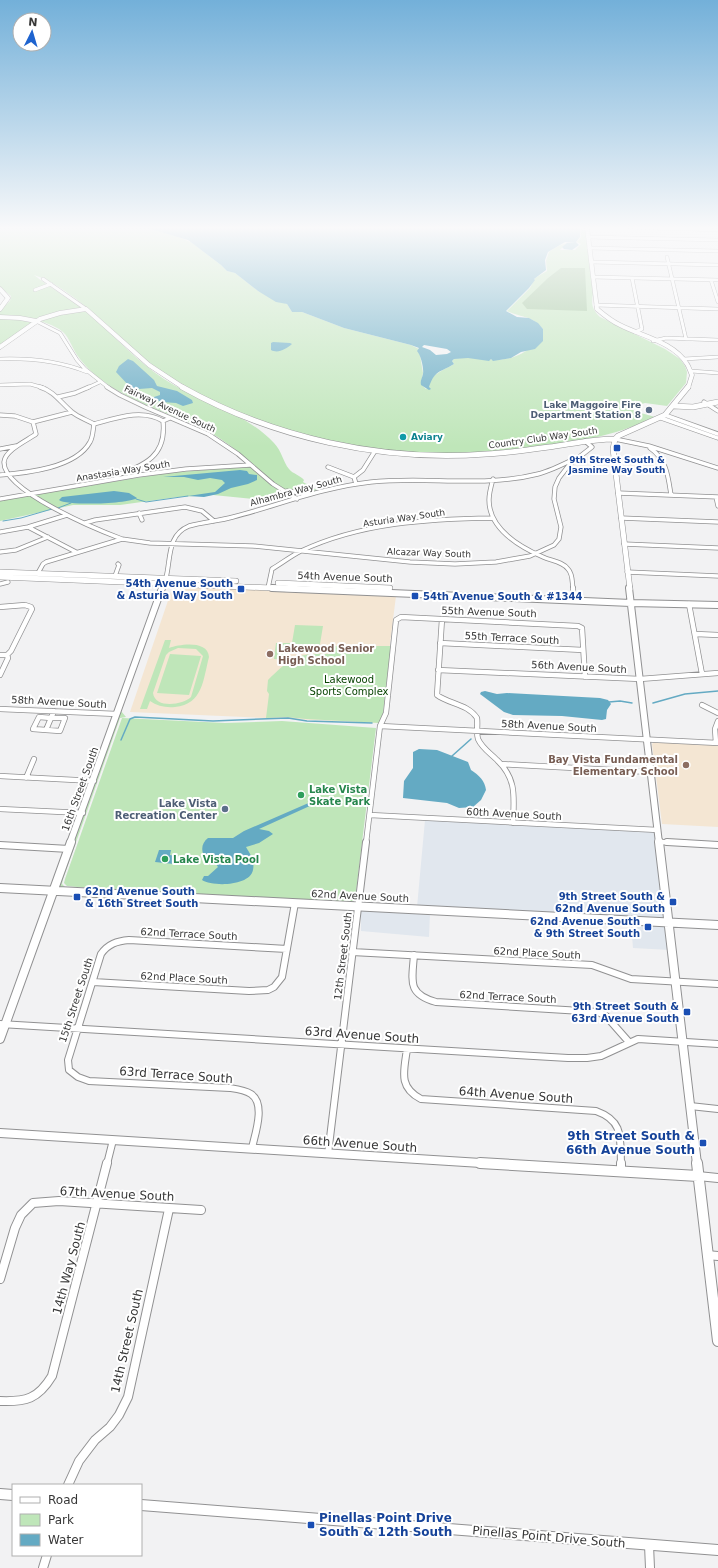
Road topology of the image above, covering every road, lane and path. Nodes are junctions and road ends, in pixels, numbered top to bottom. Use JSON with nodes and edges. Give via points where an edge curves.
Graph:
{"nodes":[{"id":1,"x":7,"y":300,"type":"edge"},
{"id":2,"x":74,"y":300,"type":"edge"},
{"id":3,"x":595,"y":300,"type":"edge"},
{"id":4,"x":636,"y":300,"type":"edge"},
{"id":5,"x":676,"y":300,"type":"edge"},
{"id":6,"x":596,"y":305,"type":"junction"},
{"id":7,"x":637,"y":306,"type":"junction"},
{"id":8,"x":0,"y":308,"type":"edge"},
{"id":9,"x":678,"y":308,"type":"junction"},
{"id":10,"x":86,"y":309,"type":"junction"},
{"id":11,"x":718,"y":309,"type":"edge"},
{"id":12,"x":0,"y":317,"type":"edge"},
{"id":13,"x":36,"y":321,"type":"junction"},
{"id":14,"x":635,"y":332,"type":"junction"},
{"id":15,"x":686,"y":339,"type":"junction"},
{"id":16,"x":718,"y":340,"type":"edge"},
{"id":17,"x":653,"y":341,"type":"junction"},
{"id":18,"x":0,"y":347,"type":"edge"},
{"id":19,"x":718,"y":357,"type":"edge"},
{"id":20,"x":0,"y":359,"type":"edge"},
{"id":21,"x":684,"y":359,"type":"junction"},
{"id":22,"x":79,"y":362,"type":"junction"},
{"id":23,"x":64,"y":364,"type":"junction"},
{"id":24,"x":691,"y":372,"type":"junction"},
{"id":25,"x":90,"y":374,"type":"junction"},
{"id":26,"x":718,"y":375,"type":"edge"},
{"id":27,"x":100,"y":382,"type":"junction"},
{"id":28,"x":0,"y":386,"type":"edge"},
{"id":29,"x":58,"y":397,"type":"junction"},
{"id":30,"x":718,"y":401,"type":"edge"},
{"id":31,"x":706,"y":403,"type":"junction"},
{"id":32,"x":675,"y":405,"type":"junction"},
{"id":33,"x":718,"y":411,"type":"edge"},
{"id":34,"x":72,"y":412,"type":"junction"},
{"id":35,"x":157,"y":412,"type":"junction"},
{"id":36,"x":0,"y":415,"type":"edge"},
{"id":37,"x":147,"y":415,"type":"junction"},
{"id":38,"x":663,"y":416,"type":"junction"},
{"id":39,"x":170,"y":418,"type":"junction"},
{"id":40,"x":163,"y":421,"type":"junction"},
{"id":41,"x":33,"y":422,"type":"junction"},
{"id":42,"x":94,"y":424,"type":"junction"},
{"id":43,"x":633,"y":429,"type":"junction"},
{"id":44,"x":718,"y":434,"type":"edge"},
{"id":45,"x":718,"y":438,"type":"edge"},
{"id":46,"x":592,"y":439,"type":"junction"},
{"id":47,"x":614,"y":439,"type":"junction"},
{"id":48,"x":585,"y":441,"type":"junction"},
{"id":49,"x":642,"y":444,"type":"junction"},
{"id":50,"x":17,"y":446,"type":"junction"},
{"id":51,"x":0,"y":449,"type":"edge"},
{"id":52,"x":375,"y":451,"type":"junction"},
{"id":53,"x":575,"y":459,"type":"junction"},
{"id":54,"x":250,"y":466,"type":"junction"},
{"id":55,"x":328,"y":467,"type":"dead end"},
{"id":56,"x":134,"y":468,"type":"junction"},
{"id":57,"x":718,"y":468,"type":"edge"},
{"id":58,"x":8,"y":474,"type":"junction"},
{"id":59,"x":0,"y":475,"type":"edge"},
{"id":60,"x":138,"y":475,"type":"junction"},
{"id":61,"x":354,"y":477,"type":"junction"},
{"id":62,"x":493,"y":479,"type":"junction"},
{"id":63,"x":100,"y":482,"type":"junction"},
{"id":64,"x":356,"y":484,"type":"junction"},
{"id":65,"x":280,"y":488,"type":"junction"},
{"id":66,"x":318,"y":493,"type":"junction"},
{"id":67,"x":618,"y":493,"type":"junction"},
{"id":68,"x":32,"y":494,"type":"junction"},
{"id":69,"x":671,"y":495,"type":"junction"},
{"id":70,"x":717,"y":497,"type":"edge"},
{"id":71,"x":0,"y":498,"type":"edge"},
{"id":72,"x":297,"y":499,"type":"junction"},
{"id":73,"x":718,"y":506,"type":"edge"},
{"id":74,"x":139,"y":513,"type":"junction"},
{"id":75,"x":67,"y":515,"type":"junction"},
{"id":76,"x":493,"y":518,"type":"junction"},
{"id":77,"x":621,"y":518,"type":"junction"},
{"id":78,"x":142,"y":520,"type":"dead end"},
{"id":79,"x":214,"y":521,"type":"junction"},
{"id":80,"x":718,"y":522,"type":"edge"},
{"id":81,"x":85,"y":523,"type":"junction"},
{"id":82,"x":28,"y":527,"type":"junction"},
{"id":83,"x":0,"y":532,"type":"edge"},
{"id":84,"x":48,"y":538,"type":"junction"},
{"id":85,"x":122,"y":539,"type":"junction"},
{"id":86,"x":173,"y":543,"type":"junction"},
{"id":87,"x":624,"y":544,"type":"junction"},
{"id":88,"x":718,"y":548,"type":"edge"},
{"id":89,"x":0,"y":552,"type":"edge"},
{"id":90,"x":76,"y":552,"type":"junction"},
{"id":91,"x":301,"y":552,"type":"junction"},
{"id":92,"x":537,"y":554,"type":"junction"},
{"id":93,"x":118,"y":564,"type":"dead end"},
{"id":94,"x":0,"y":572,"type":"edge"},
{"id":95,"x":627,"y":572,"type":"junction"},
{"id":96,"x":38,"y":573,"type":"junction"},
{"id":97,"x":115,"y":576,"type":"junction"},
{"id":98,"x":718,"y":576,"type":"edge"},
{"id":99,"x":0,"y":577,"type":"edge"},
{"id":100,"x":165,"y":581,"type":"junction"},
{"id":101,"x":8,"y":582,"type":"dead end"},
{"id":102,"x":0,"y":584,"type":"edge"},
{"id":103,"x":268,"y":585,"type":"junction"},
{"id":104,"x":573,"y":598,"type":"junction"},
{"id":105,"x":631,"y":601,"type":"junction"},
{"id":106,"x":689,"y":604,"type":"junction"},
{"id":107,"x":718,"y":605,"type":"edge"},
{"id":108,"x":0,"y":608,"type":"edge"},
{"id":109,"x":398,"y":618,"type":"joint"},
{"id":110,"x":442,"y":620,"type":"junction"},
{"id":111,"x":696,"y":634,"type":"junction"},
{"id":112,"x":718,"y":635,"type":"edge"},
{"id":113,"x":440,"y":643,"type":"junction"},
{"id":114,"x":583,"y":650,"type":"junction"},
{"id":115,"x":0,"y":655,"type":"edge"},
{"id":116,"x":7,"y":655,"type":"junction"},
{"id":117,"x":438,"y":670,"type":"junction"},
{"id":118,"x":718,"y":673,"type":"edge"},
{"id":119,"x":702,"y":674,"type":"junction"},
{"id":120,"x":0,"y":675,"type":"edge"},
{"id":121,"x":585,"y":677,"type":"junction"},
{"id":122,"x":640,"y":679,"type":"junction"},
{"id":123,"x":702,"y":705,"type":"dead end"},
{"id":124,"x":0,"y":709,"type":"edge"},
{"id":125,"x":54,"y":711,"type":"junction"},
{"id":126,"x":718,"y":713,"type":"edge"},
{"id":127,"x":118,"y":714,"type":"junction"},
{"id":128,"x":51,"y":718,"type":"junction"},
{"id":129,"x":718,"y":721,"type":"edge"},
{"id":130,"x":380,"y":726,"type":"junction"},
{"id":131,"x":46,"y":730,"type":"junction"},
{"id":132,"x":477,"y":731,"type":"junction"},
{"id":133,"x":647,"y":739,"type":"junction"},
{"id":134,"x":717,"y":743,"type":"edge"},
{"id":135,"x":34,"y":759,"type":"dead end"},
{"id":136,"x":501,"y":764,"type":"junction"},
{"id":137,"x":650,"y":772,"type":"junction"},
{"id":138,"x":0,"y":776,"type":"edge"},
{"id":139,"x":26,"y":778,"type":"junction"},
{"id":140,"x":94,"y":781,"type":"junction"},
{"id":141,"x":0,"y":809,"type":"edge"},
{"id":142,"x":83,"y":813,"type":"junction"},
{"id":143,"x":370,"y":816,"type":"junction"},
{"id":144,"x":513,"y":823,"type":"junction"},
{"id":145,"x":658,"y":830,"type":"junction"},
{"id":146,"x":659,"y":842,"type":"junction"},
{"id":147,"x":718,"y":844,"type":"edge"},
{"id":148,"x":0,"y":845,"type":"edge"},
{"id":149,"x":69,"y":849,"type":"junction"},
{"id":150,"x":0,"y":888,"type":"edge"},
{"id":151,"x":54,"y":891,"type":"junction"},
{"id":152,"x":295,"y":903,"type":"junction"},
{"id":153,"x":358,"y":906,"type":"junction"},
{"id":154,"x":670,"y":922,"type":"junction"},
{"id":155,"x":718,"y":925,"type":"edge"},
{"id":156,"x":114,"y":942,"type":"joint"},
{"id":157,"x":287,"y":949,"type":"junction"},
{"id":158,"x":352,"y":952,"type":"junction"},
{"id":159,"x":414,"y":955,"type":"junction"},
{"id":160,"x":93,"y":982,"type":"junction"},
{"id":161,"x":675,"y":982,"type":"junction"},
{"id":162,"x":718,"y":984,"type":"edge"},
{"id":163,"x":3,"y":1024,"type":"edge"},
{"id":164,"x":77,"y":1029,"type":"junction"},
{"id":165,"x":0,"y":1039,"type":"edge"},
{"id":166,"x":682,"y":1041,"type":"junction"},
{"id":167,"x":628,"y":1042,"type":"junction"},
{"id":168,"x":341,"y":1044,"type":"junction"},
{"id":169,"x":718,"y":1044,"type":"edge"},
{"id":170,"x":407,"y":1049,"type":"junction"},
{"id":171,"x":69,"y":1070,"type":"joint"},
{"id":172,"x":690,"y":1106,"type":"junction"},
{"id":173,"x":718,"y":1109,"type":"edge"},
{"id":174,"x":0,"y":1133,"type":"edge"},
{"id":175,"x":113,"y":1140,"type":"junction"},
{"id":176,"x":252,"y":1148,"type":"junction"},
{"id":177,"x":328,"y":1154,"type":"junction"},
{"id":178,"x":621,"y":1172,"type":"junction"},
{"id":179,"x":698,"y":1176,"type":"junction"},
{"id":180,"x":718,"y":1178,"type":"edge"},
{"id":181,"x":97,"y":1204,"type":"junction"},
{"id":182,"x":169,"y":1208,"type":"junction"},
{"id":183,"x":201,"y":1210,"type":"dead end"},
{"id":184,"x":707,"y":1255,"type":"junction"},
{"id":185,"x":718,"y":1256,"type":"edge"},
{"id":186,"x":0,"y":1279,"type":"edge"},
{"id":187,"x":718,"y":1341,"type":"edge"},
{"id":188,"x":0,"y":1401,"type":"edge"},
{"id":189,"x":68,"y":1484,"type":"edge"},
{"id":190,"x":0,"y":1494,"type":"edge"},
{"id":191,"x":12,"y":1495,"type":"edge"},
{"id":192,"x":142,"y":1505,"type":"edge"},
{"id":193,"x":649,"y":1545,"type":"junction"},
{"id":194,"x":718,"y":1550,"type":"edge"},
{"id":195,"x":47,"y":1556,"type":"edge"},
{"id":196,"x":43,"y":1568,"type":"edge"},
{"id":197,"x":650,"y":1568,"type":"edge"}],
"edges":[{"from":1,"to":8,"type":"street"},
{"from":2,"to":10,"type":"street","name":"Country Club Way South"},
{"from":3,"to":6,"type":"street"},
{"from":4,"to":7,"type":"street"},
{"from":5,"to":9,"type":"street"},
{"from":6,"to":7,"type":"street"},
{"from":6,"to":14,"type":"street","via":[[608,318]]},
{"from":7,"to":9,"type":"street"},
{"from":7,"to":14,"type":"street","via":[[642,328]]},
{"from":9,"to":11,"type":"street"},
{"from":9,"to":15,"type":"street"},
{"from":10,"to":13,"type":"street"},
{"from":10,"to":52,"type":"street","name":"Country Club Way South","via":[[150,365],[178,384],[211,401],[310,439]]},
{"from":12,"to":13,"type":"street","name":"Fairway Avenue South"},
{"from":13,"to":18,"type":"street"},
{"from":13,"to":22,"type":"street","name":"Fairway Avenue South","via":[[60,333]]},
{"from":14,"to":17,"type":"street"},
{"from":15,"to":16,"type":"street"},
{"from":15,"to":17,"type":"street","via":[[662,338]]},
{"from":17,"to":21,"type":"street"},
{"from":19,"to":21,"type":"street"},
{"from":20,"to":23,"type":"street","via":[[34,359]]},
{"from":21,"to":24,"type":"street"},
{"from":22,"to":23,"type":"street"},
{"from":22,"to":25,"type":"street","name":"Fairway Avenue South"},
{"from":23,"to":25,"type":"street"},
{"from":24,"to":26,"type":"street"},
{"from":24,"to":32,"type":"street","via":[[690,383]]},
{"from":25,"to":27,"type":"street","name":"Fairway Avenue South"},
{"from":27,"to":29,"type":"street"},
{"from":27,"to":35,"type":"street","name":"Fairway Avenue South","via":[[120,395]]},
{"from":28,"to":29,"type":"street","via":[[30,384],[45,388]]},
{"from":29,"to":34,"type":"street"},
{"from":30,"to":31,"type":"street"},
{"from":31,"to":32,"type":"street","via":[[688,407]]},
{"from":31,"to":33,"type":"street"},
{"from":32,"to":38,"type":"street"},
{"from":34,"to":41,"type":"street"},
{"from":34,"to":42,"type":"street"},
{"from":35,"to":37,"type":"street"},
{"from":35,"to":39,"type":"street","name":"Fairway Avenue South"},
{"from":36,"to":41,"type":"street","via":[[15,416]]},
{"from":37,"to":40,"type":"street","via":[[159,417]]},
{"from":37,"to":42,"type":"street"},
{"from":38,"to":43,"type":"street"},
{"from":38,"to":44,"type":"street"},
{"from":38,"to":45,"type":"street"},
{"from":39,"to":40,"type":"street"},
{"from":39,"to":54,"type":"street","name":"Fairway Avenue South","via":[[208,434],[238,454]]},
{"from":40,"to":56,"type":"street","via":[[165,436],[161,447]]},
{"from":41,"to":50,"type":"street","via":[[36,434]]},
{"from":42,"to":58,"type":"street","via":[[89,445],[78,454],[64,462]]},
{"from":43,"to":46,"type":"street"},
{"from":43,"to":47,"type":"street"},
{"from":46,"to":47,"type":"street","name":"Country Club Way South"},
{"from":46,"to":48,"type":"street","name":"Country Club Way South"},
{"from":47,"to":49,"type":"street"},
{"from":47,"to":67,"type":"street"},
{"from":48,"to":52,"type":"street","name":"Country Club Way South","via":[[479,454],[416,455]]},
{"from":48,"to":53,"type":"street","name":"Alcazar Way South","via":[[592,447]]},
{"from":49,"to":57,"type":"street"},
{"from":49,"to":69,"type":"street","via":[[656,452],[666,463]]},
{"from":50,"to":51,"type":"street"},
{"from":50,"to":58,"type":"street","via":[[4,460]]},
{"from":52,"to":61,"type":"street","via":[[366,466]]},
{"from":53,"to":62,"type":"street","name":"Alhambra Way South","via":[[555,469],[535,474]]},
{"from":53,"to":92,"type":"street","name":"Alcazar Way South","via":[[560,475],[554,491],[554,506],[562,526],[561,536],[554,545]]},
{"from":54,"to":60,"type":"street","name":"Anastasia Way South"},
{"from":54,"to":65,"type":"street","name":"Fairway Avenue South"},
{"from":55,"to":61,"type":"street"},
{"from":56,"to":60,"type":"street"},
{"from":56,"to":63,"type":"street"},
{"from":58,"to":59,"type":"street"},
{"from":58,"to":68,"type":"street"},
{"from":60,"to":63,"type":"street","name":"Anastasia Way South"},
{"from":61,"to":64,"type":"street"},
{"from":62,"to":64,"type":"street","name":"Alhambra Way South","via":[[397,480]]},
{"from":62,"to":76,"type":"street","via":[[488,502]]},
{"from":63,"to":68,"type":"street","name":"Anastasia Way South"},
{"from":64,"to":66,"type":"street","name":"Alhambra Way South"},
{"from":65,"to":66,"type":"street","via":[[300,493]]},
{"from":65,"to":72,"type":"street","name":"Fairway Avenue South"},
{"from":66,"to":72,"type":"street","name":"Alhambra Way South"},
{"from":67,"to":69,"type":"street"},
{"from":67,"to":77,"type":"street"},
{"from":68,"to":71,"type":"street","name":"Anastasia Way South"},
{"from":68,"to":75,"type":"street"},
{"from":69,"to":70,"type":"street"},
{"from":70,"to":73,"type":"street"},
{"from":72,"to":79,"type":"street","name":"Alhambra Way South"},
{"from":74,"to":78,"type":"street"},
{"from":74,"to":79,"type":"street","via":[[178,507],[192,508],[206,513]]},
{"from":74,"to":81,"type":"street"},
{"from":75,"to":81,"type":"street"},
{"from":75,"to":82,"type":"street"},
{"from":76,"to":91,"type":"street","name":"Asturia Way South","via":[[380,527],[345,535]]},
{"from":76,"to":92,"type":"street","via":[[514,541]]},
{"from":77,"to":80,"type":"street"},
{"from":77,"to":87,"type":"street"},
{"from":79,"to":86,"type":"street","name":"Alhambra Way South","via":[[182,529],[175,535]]},
{"from":81,"to":85,"type":"street"},
{"from":82,"to":83,"type":"street"},
{"from":82,"to":84,"type":"street"},
{"from":84,"to":89,"type":"street","via":[[16,550]]},
{"from":84,"to":90,"type":"street"},
{"from":85,"to":86,"type":"street"},
{"from":85,"to":90,"type":"street"},
{"from":86,"to":91,"type":"street","name":"Alcazar Way South","via":[[229,544]]},
{"from":86,"to":100,"type":"street","name":"16th Street South"},
{"from":87,"to":88,"type":"street"},
{"from":87,"to":95,"type":"street"},
{"from":90,"to":96,"type":"street","via":[[46,562]]},
{"from":91,"to":92,"type":"street","name":"Alcazar Way South","via":[[458,563],[514,560]]},
{"from":91,"to":103,"type":"street","name":"Asturia Way South","via":[[272,569]]},
{"from":92,"to":104,"type":"street","via":[[568,568]]},
{"from":93,"to":97,"type":"street"},
{"from":94,"to":96,"type":"street","name":"54th Avenue South"},
{"from":95,"to":98,"type":"street"},
{"from":95,"to":105,"type":"street"},
{"from":96,"to":97,"type":"street","name":"54th Avenue South"},
{"from":97,"to":100,"type":"street","name":"54th Avenue South"},
{"from":99,"to":100,"type":"street","name":"54th Avenue South"},
{"from":100,"to":103,"type":"street","name":"54th Avenue South"},
{"from":100,"to":127,"type":"street","name":"16th Street South"},
{"from":101,"to":102,"type":"street"},
{"from":103,"to":104,"type":"street","name":"54th Avenue South"},
{"from":104,"to":105,"type":"street","name":"54th Avenue South"},
{"from":105,"to":106,"type":"street","name":"54th Avenue South"},
{"from":105,"to":122,"type":"street"},
{"from":106,"to":107,"type":"street","name":"54th Avenue South"},
{"from":106,"to":111,"type":"street"},
{"from":108,"to":116,"type":"street","via":[[25,605],[32,609]]},
{"from":109,"to":110,"type":"street","name":"55th Avenue South"},
{"from":109,"to":130,"type":"street","name":"12th Street South","via":[[386,713]]},
{"from":110,"to":113,"type":"street"},
{"from":110,"to":114,"type":"street","name":"55th Avenue South","via":[[578,626],[582,628]]},
{"from":111,"to":112,"type":"street"},
{"from":111,"to":119,"type":"street"},
{"from":113,"to":114,"type":"street","name":"55th Terrace South"},
{"from":113,"to":117,"type":"street"},
{"from":114,"to":121,"type":"street"},
{"from":115,"to":116,"type":"street"},
{"from":116,"to":120,"type":"street"},
{"from":117,"to":121,"type":"street","name":"56th Avenue South"},
{"from":117,"to":132,"type":"street","via":[[437,695],[442,700],[475,715],[478,721]]},
{"from":118,"to":119,"type":"street","name":"56th Avenue South"},
{"from":119,"to":122,"type":"street","name":"56th Avenue South"},
{"from":121,"to":122,"type":"street","name":"56th Avenue South"},
{"from":122,"to":133,"type":"street"},
{"from":123,"to":126,"type":"street"},
{"from":124,"to":125,"type":"street","name":"58th Avenue South"},
{"from":125,"to":127,"type":"street","name":"58th Avenue South"},
{"from":125,"to":128,"type":"street"},
{"from":127,"to":140,"type":"street","name":"16th Street South"},
{"from":128,"to":131,"type":"street"},
{"from":128,"to":131,"type":"street","via":[[39,717],[33,729]]},
{"from":128,"to":131,"type":"street","via":[[65,718],[60,731]]},
{"from":129,"to":134,"type":"street","via":[[715,729]]},
{"from":130,"to":132,"type":"street","name":"58th Avenue South"},
{"from":130,"to":143,"type":"street","name":"12th Street South"},
{"from":132,"to":133,"type":"street","name":"58th Avenue South"},
{"from":132,"to":136,"type":"street","via":[[479,743]]},
{"from":133,"to":134,"type":"street","name":"58th Avenue South"},
{"from":133,"to":137,"type":"street"},
{"from":135,"to":139,"type":"street"},
{"from":136,"to":137,"type":"street"},
{"from":136,"to":144,"type":"street","via":[[514,784]]},
{"from":137,"to":145,"type":"street"},
{"from":138,"to":139,"type":"street"},
{"from":139,"to":140,"type":"street"},
{"from":140,"to":142,"type":"street","name":"16th Street South"},
{"from":141,"to":142,"type":"street"},
{"from":142,"to":149,"type":"street","name":"16th Street South"},
{"from":143,"to":144,"type":"street","name":"60th Avenue South"},
{"from":143,"to":153,"type":"street","name":"12th Street South"},
{"from":144,"to":145,"type":"street","name":"60th Avenue South"},
{"from":145,"to":146,"type":"street"},
{"from":146,"to":147,"type":"street"},
{"from":146,"to":154,"type":"street"},
{"from":148,"to":149,"type":"street"},
{"from":149,"to":151,"type":"street","name":"16th Street South"},
{"from":150,"to":151,"type":"street","name":"62nd Avenue South"},
{"from":151,"to":152,"type":"street","name":"62nd Avenue South"},
{"from":151,"to":163,"type":"street","name":"16th Street South"},
{"from":152,"to":153,"type":"street","name":"62nd Avenue South"},
{"from":152,"to":157,"type":"street"},
{"from":153,"to":154,"type":"street","name":"62nd Avenue South"},
{"from":153,"to":158,"type":"street","name":"12th Street South"},
{"from":154,"to":155,"type":"street","name":"62nd Avenue South"},
{"from":154,"to":161,"type":"street"},
{"from":156,"to":157,"type":"street","name":"62nd Terrace South","via":[[129,940]]},
{"from":156,"to":160,"type":"street","name":"15th Street South","via":[[101,954]]},
{"from":157,"to":160,"type":"street","name":"62nd Place South","via":[[282,977],[268,990]]},
{"from":158,"to":159,"type":"street","name":"62nd Place South"},
{"from":158,"to":168,"type":"street","name":"12th Street South"},
{"from":159,"to":161,"type":"street","name":"62nd Place South","via":[[592,965],[626,978]]},
{"from":159,"to":167,"type":"street","name":"62nd Terrace South","via":[[411,984],[413,990],[425,1000],[598,1012],[606,1016]]},
{"from":160,"to":164,"type":"street","name":"15th Street South"},
{"from":161,"to":162,"type":"street","name":"62nd Place South"},
{"from":161,"to":166,"type":"street"},
{"from":163,"to":164,"type":"street","name":"63rd Avenue South"},
{"from":163,"to":165,"type":"street","name":"16th Street South"},
{"from":164,"to":168,"type":"street","name":"63rd Avenue South"},
{"from":164,"to":171,"type":"street","name":"15th Street South","via":[[68,1060]]},
{"from":166,"to":167,"type":"street","name":"63rd Avenue South","via":[[648,1039]]},
{"from":166,"to":169,"type":"street","name":"63rd Avenue South"},
{"from":166,"to":172,"type":"street"},
{"from":167,"to":170,"type":"street","name":"63rd Avenue South","via":[[606,1054],[588,1058]]},
{"from":168,"to":170,"type":"street","name":"63rd Avenue South"},
{"from":168,"to":177,"type":"street","name":"12th Street South"},
{"from":170,"to":178,"type":"street","name":"64th Avenue South","via":[[405,1084],[413,1096],[421,1099],[596,1111],[612,1118],[617,1125]]},
{"from":171,"to":176,"type":"street","name":"63rd Terrace South","via":[[78,1077],[89,1080],[247,1091],[254,1096],[259,1110]]},
{"from":172,"to":173,"type":"street"},
{"from":172,"to":179,"type":"street"},
{"from":174,"to":175,"type":"street","name":"66th Avenue South"},
{"from":175,"to":176,"type":"street","name":"66th Avenue South"},
{"from":175,"to":181,"type":"street","name":"14th Way South"},
{"from":176,"to":177,"type":"street","name":"66th Avenue South"},
{"from":177,"to":178,"type":"street","name":"66th Avenue South"},
{"from":178,"to":179,"type":"street","name":"66th Avenue South"},
{"from":179,"to":180,"type":"street","name":"66th Avenue South"},
{"from":179,"to":184,"type":"street"},
{"from":181,"to":182,"type":"street","name":"67th Avenue South"},
{"from":181,"to":186,"type":"street","name":"67th Avenue South","via":[[59,1201],[33,1203],[21,1215],[15,1228]]},
{"from":181,"to":188,"type":"street","name":"14th Way South","via":[[52,1376],[45,1389],[36,1397],[23,1402]]},
{"from":182,"to":183,"type":"street","name":"67th Avenue South"},
{"from":182,"to":189,"type":"street","name":"14th Street South","via":[[128,1397],[114,1421],[79,1461]]},
{"from":184,"to":185,"type":"street"},
{"from":184,"to":187,"type":"street"},
{"from":190,"to":191,"type":"street"},
{"from":192,"to":193,"type":"street","name":"Pinellas Point Drive South"},
{"from":193,"to":194,"type":"street","name":"Pinellas Point Drive South"},
{"from":193,"to":197,"type":"street"},
{"from":195,"to":196,"type":"street"}]}
